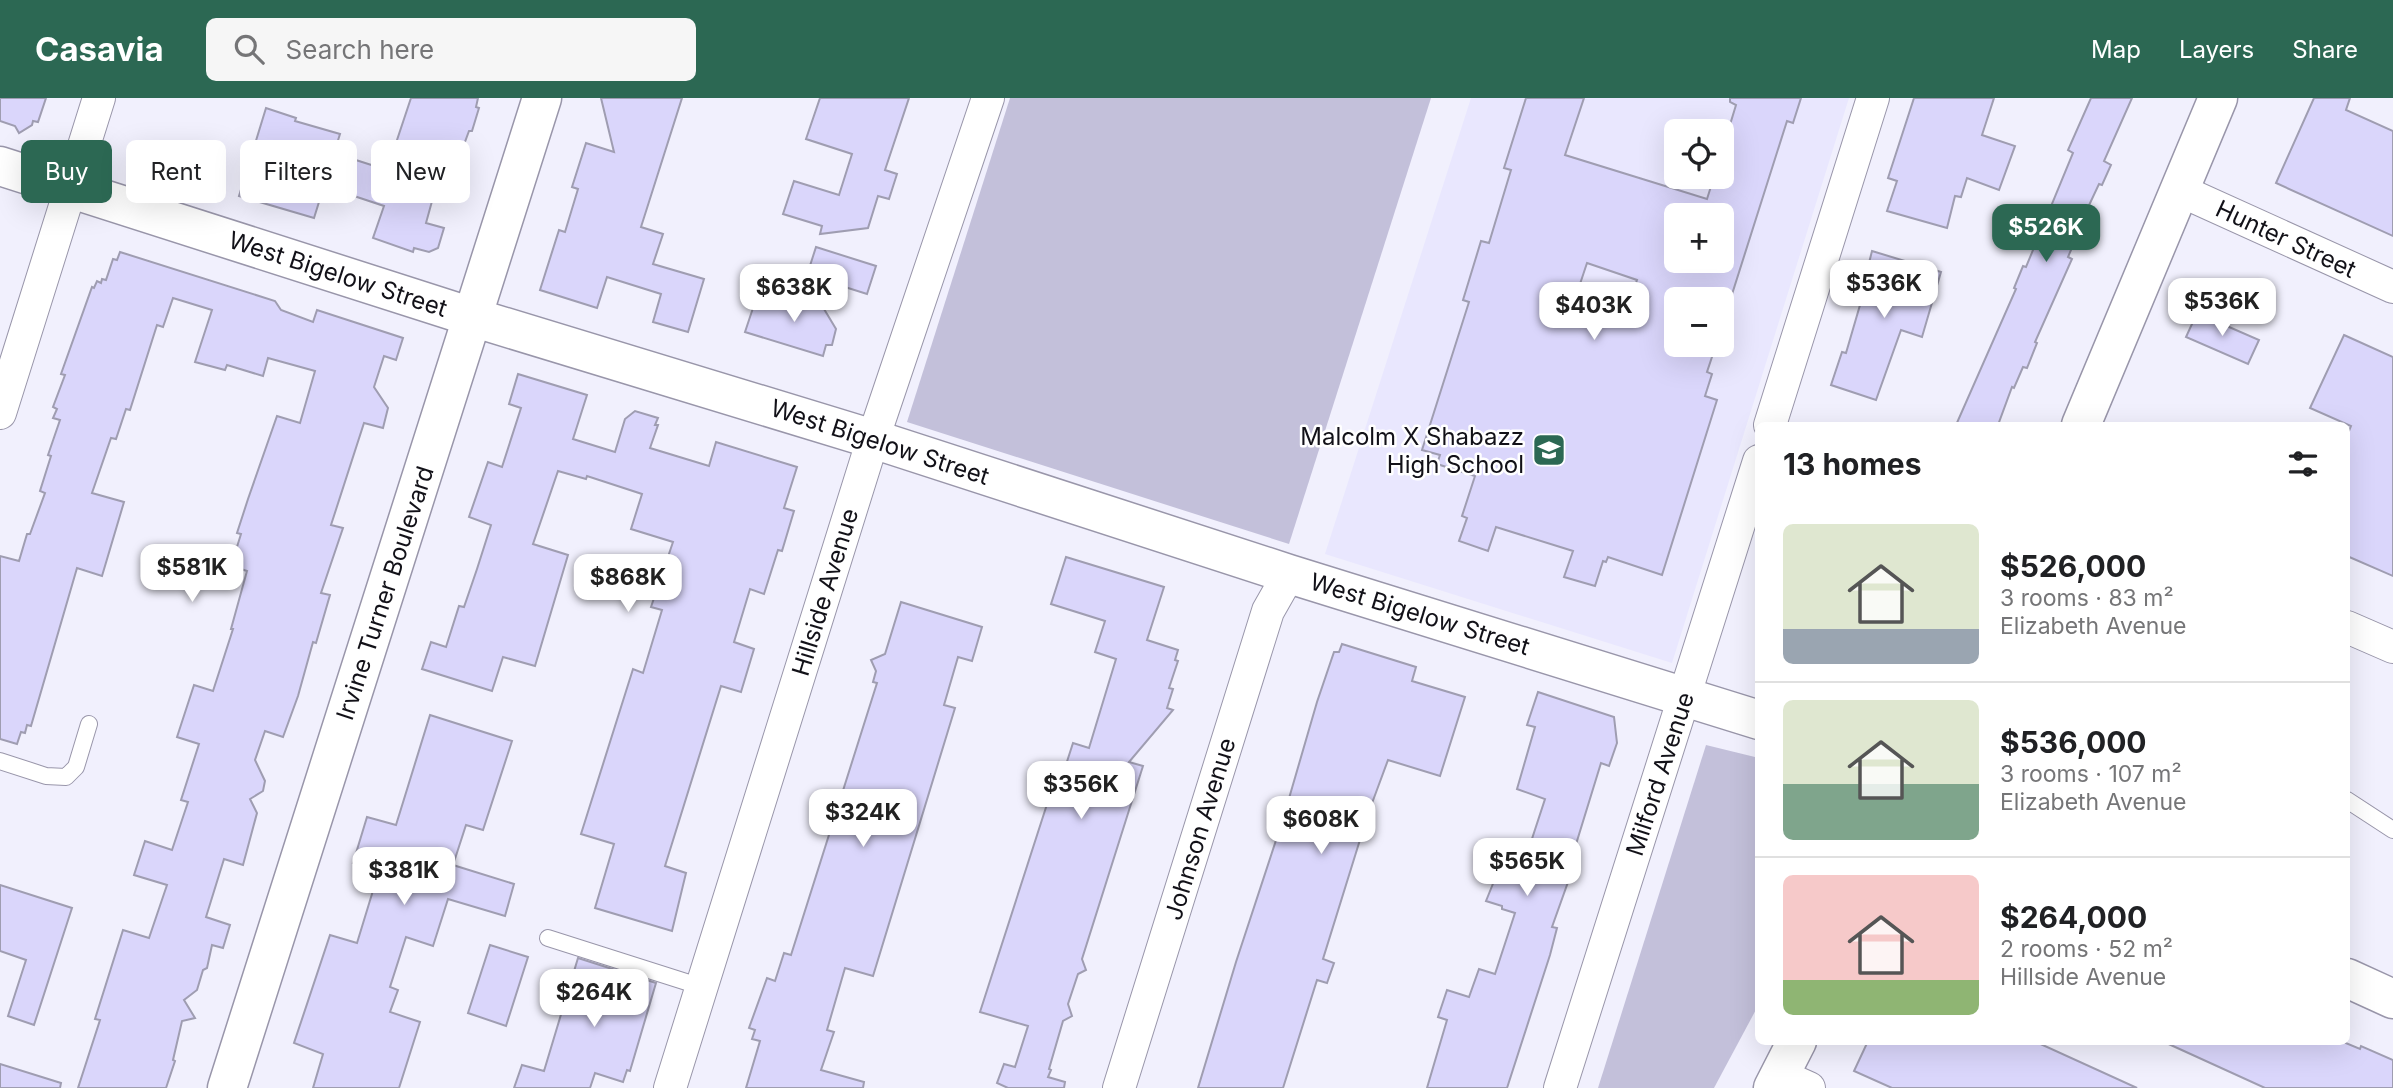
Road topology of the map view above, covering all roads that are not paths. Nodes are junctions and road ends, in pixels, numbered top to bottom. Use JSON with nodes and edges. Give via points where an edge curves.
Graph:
{"nodes":[{"id":1,"x":99,"y":98,"type":"edge"},
{"id":2,"x":542,"y":98,"type":"edge"},
{"id":3,"x":988,"y":98,"type":"edge"},
{"id":4,"x":1873,"y":98,"type":"edge"},
{"id":5,"x":2218,"y":98,"type":"edge"},
{"id":6,"x":85,"y":140,"type":"edge"},
{"id":7,"x":0,"y":166,"type":"edge"},
{"id":8,"x":21,"y":172,"type":"edge"},
{"id":9,"x":2179,"y":190,"type":"junction"},
{"id":10,"x":112,"y":201,"type":"edge"},
{"id":11,"x":65,"y":203,"type":"edge"},
{"id":12,"x":2393,"y":287,"type":"edge"},
{"id":13,"x":472,"y":317,"type":"junction"},
{"id":14,"x":0,"y":413,"type":"edge"},
{"id":15,"x":1771,"y":422,"type":"edge"},
{"id":16,"x":2082,"y":422,"type":"edge"},
{"id":17,"x":873,"y":439,"type":"junction"},
{"id":18,"x":1755,"y":474,"type":"edge"},
{"id":19,"x":1289,"y":574,"type":"junction"},
{"id":20,"x":2350,"y":628,"type":"edge"},
{"id":21,"x":2393,"y":647,"type":"edge"},
{"id":22,"x":1685,"y":696,"type":"junction"},
{"id":23,"x":1755,"y":719,"type":"edge"},
{"id":24,"x":89,"y":724,"type":"dead end"},
{"id":25,"x":0,"y":761,"type":"edge"},
{"id":26,"x":2350,"y":802,"type":"edge"},
{"id":27,"x":2393,"y":830,"type":"edge"},
{"id":28,"x":548,"y":938,"type":"dead end"},
{"id":29,"x":2350,"y":979,"type":"edge"},
{"id":30,"x":702,"y":987,"type":"junction"},
{"id":31,"x":2393,"y":999,"type":"edge"},
{"id":32,"x":1796,"y":1045,"type":"edge"},
{"id":33,"x":1787,"y":1084,"type":"edge"},
{"id":34,"x":227,"y":1088,"type":"edge"},
{"id":35,"x":670,"y":1088,"type":"edge"},
{"id":36,"x":1119,"y":1088,"type":"edge"},
{"id":37,"x":1560,"y":1088,"type":"edge"}],
"edges":[{"from":1,"to":6,"type":"street"},
{"from":2,"to":13,"type":"street","name":"Irvine Turner Boulevard"},
{"from":3,"to":17,"type":"street","name":"Hillside Avenue"},
{"from":4,"to":15,"type":"street"},
{"from":5,"to":9,"type":"street"},
{"from":7,"to":8,"type":"street","name":"West Bigelow Street"},
{"from":9,"to":12,"type":"street","name":"Hunter Street"},
{"from":9,"to":16,"type":"street"},
{"from":10,"to":13,"type":"street","name":"West Bigelow Street"},
{"from":11,"to":14,"type":"street"},
{"from":13,"to":17,"type":"street","name":"West Bigelow Street"},
{"from":13,"to":34,"type":"street","name":"Irvine Turner Boulevard"},
{"from":17,"to":19,"type":"street","name":"West Bigelow Street"},
{"from":17,"to":30,"type":"street","name":"Hillside Avenue"},
{"from":18,"to":22,"type":"street","name":"Milford Avenue"},
{"from":19,"to":22,"type":"street","name":"West Bigelow Street"},
{"from":19,"to":36,"type":"street","name":"Johnson Avenue","via":[[1268,611]]},
{"from":20,"to":21,"type":"street"},
{"from":22,"to":23,"type":"street","name":"West Bigelow Street"},
{"from":22,"to":37,"type":"street","name":"Milford Avenue"},
{"from":24,"to":25,"type":"lane","via":[[76,767],[66,777],[46,776]]},
{"from":26,"to":27,"type":"lane"},
{"from":28,"to":30,"type":"lane"},
{"from":29,"to":31,"type":"street"},
{"from":30,"to":35,"type":"street","name":"Hillside Avenue"},
{"from":32,"to":33,"type":"street"}]}
